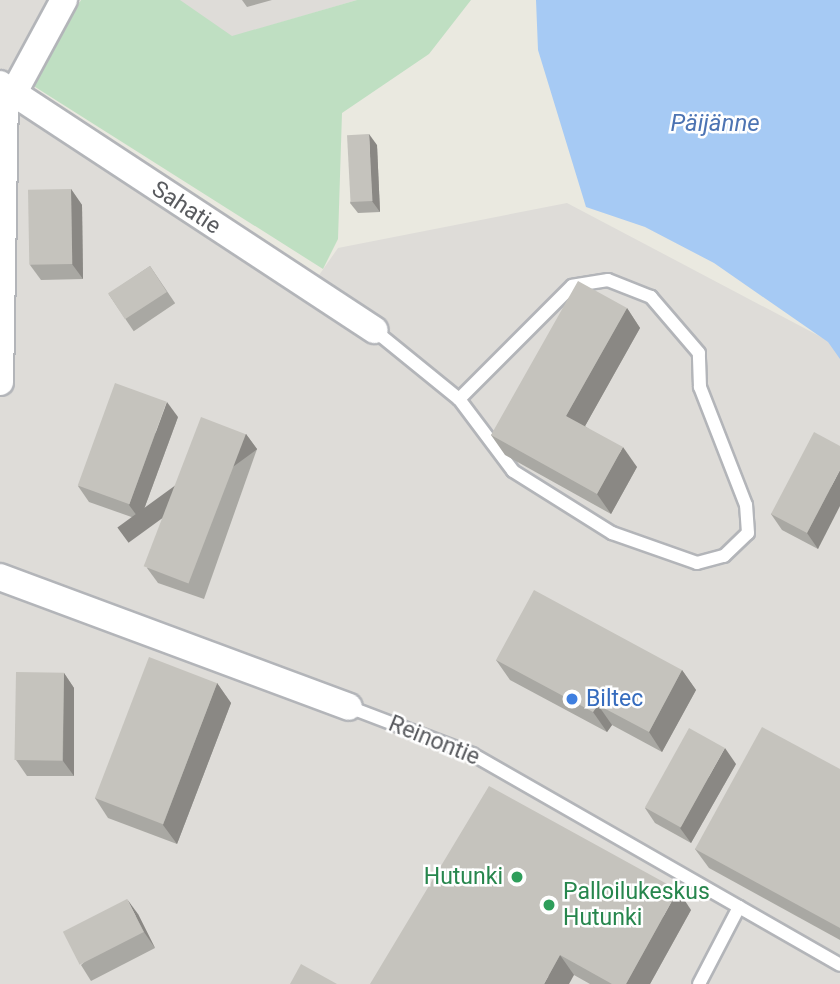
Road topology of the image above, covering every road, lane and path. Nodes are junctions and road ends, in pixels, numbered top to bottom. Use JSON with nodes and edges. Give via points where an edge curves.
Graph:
{"nodes":[{"id":1,"x":64,"y":0,"type":"edge"},
{"id":2,"x":5,"y":87,"type":"edge"},
{"id":3,"x":374,"y":330,"type":"joint"},
{"id":4,"x":0,"y":382,"type":"edge"},
{"id":5,"x":458,"y":399,"type":"junction"},
{"id":6,"x":0,"y":577,"type":"edge"},
{"id":7,"x":349,"y":707,"type":"joint"},
{"id":8,"x":739,"y":907,"type":"junction"},
{"id":9,"x":840,"y":965,"type":"edge"},
{"id":10,"x":696,"y":983,"type":"edge"}],
"edges":[{"from":1,"to":2,"type":"street"},
{"from":2,"to":3,"type":"street","name":"Sahatie"},
{"from":2,"to":4,"type":"street"},
{"from":3,"to":5,"type":"lane"},
{"from":5,"to":5,"type":"lane","via":[[513,471],[612,533],[698,563],[724,556],[748,533],[746,505],[700,387],[699,353],[651,297],[608,280],[572,286]]},
{"from":6,"to":7,"type":"street","name":"Reinontie"},
{"from":7,"to":8,"type":"lane","name":"Reinontie","via":[[472,754]]},
{"from":8,"to":9,"type":"lane","name":"Reinontie"},
{"from":8,"to":10,"type":"lane"}]}
